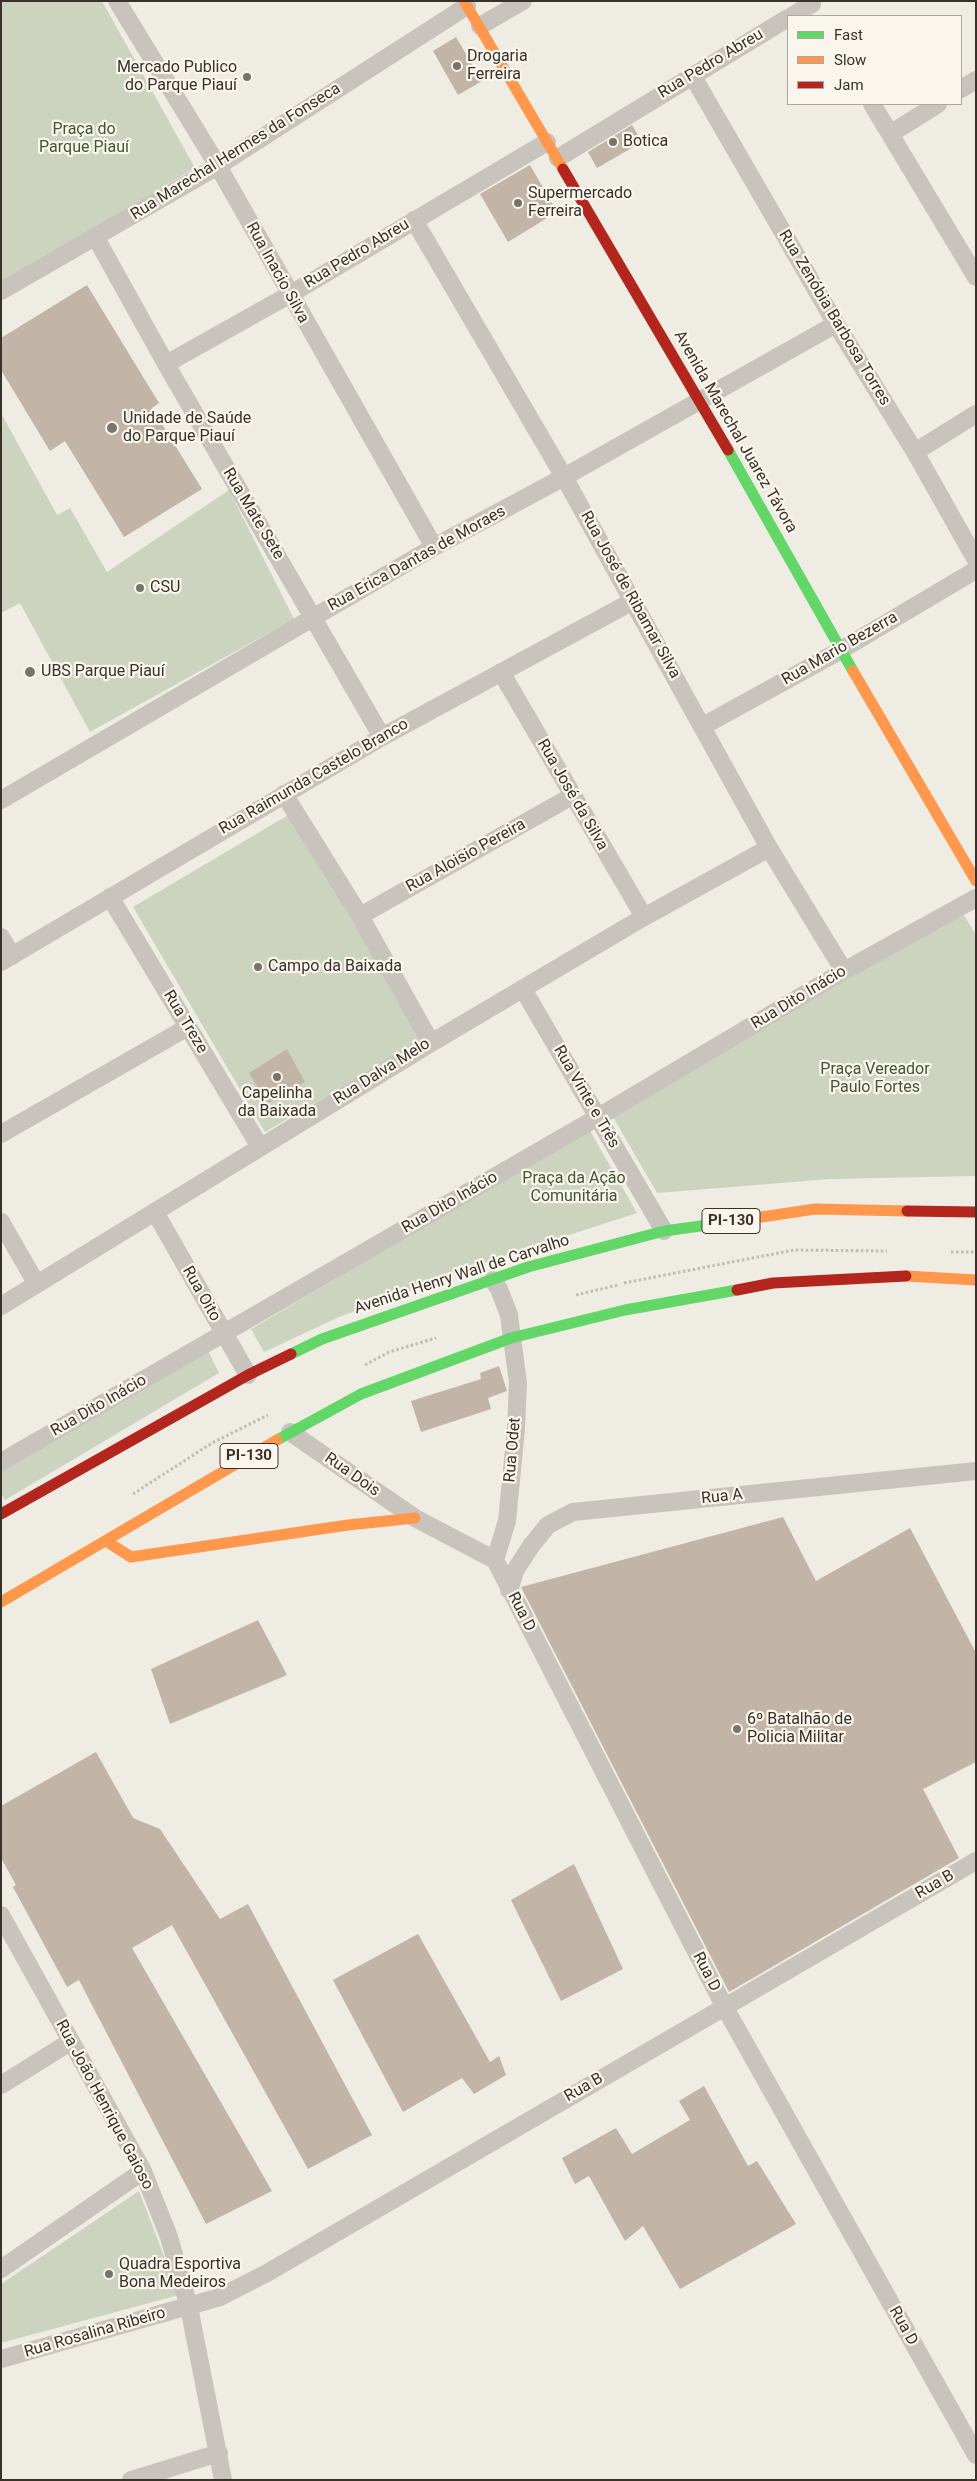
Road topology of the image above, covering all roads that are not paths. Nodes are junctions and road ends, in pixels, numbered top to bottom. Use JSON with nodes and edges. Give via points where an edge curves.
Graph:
{"nodes":[{"id":1,"x":117,"y":1,"type":"edge"},
{"id":2,"x":523,"y":1,"type":"edge"},
{"id":3,"x":466,"y":4,"type":"edge"},
{"id":4,"x":814,"y":7,"type":"edge"},
{"id":5,"x":794,"y":15,"type":"edge"},
{"id":6,"x":787,"y":19,"type":"edge"},
{"id":7,"x":480,"y":26,"type":"junction"},
{"id":8,"x":692,"y":75,"type":"junction"},
{"id":9,"x":976,"y":80,"type":"edge"},
{"id":10,"x":962,"y":88,"type":"edge"},
{"id":11,"x":873,"y":105,"type":"edge"},
{"id":12,"x":936,"y":105,"type":"edge"},
{"id":13,"x":890,"y":134,"type":"junction"},
{"id":14,"x":547,"y":142,"type":"junction"},
{"id":15,"x":558,"y":158,"type":"junction"},
{"id":16,"x":218,"y":166,"type":"junction"},
{"id":17,"x":414,"y":220,"type":"junction"},
{"id":18,"x":96,"y":238,"type":"junction"},
{"id":19,"x":976,"y":277,"type":"edge"},
{"id":20,"x":1,"y":292,"type":"edge"},
{"id":21,"x":289,"y":295,"type":"junction"},
{"id":22,"x":836,"y":324,"type":"junction"},
{"id":23,"x":166,"y":364,"type":"junction"},
{"id":24,"x":700,"y":401,"type":"junction"},
{"id":25,"x":976,"y":414,"type":"edge"},
{"id":26,"x":915,"y":452,"type":"junction"},
{"id":27,"x":564,"y":477,"type":"junction"},
{"id":28,"x":434,"y":546,"type":"junction"},
{"id":29,"x":976,"y":560,"type":"edge"},
{"id":30,"x":976,"y":570,"type":"edge"},
{"id":31,"x":633,"y":601,"type":"junction"},
{"id":32,"x":314,"y":617,"type":"junction"},
{"id":33,"x":841,"y":650,"type":"junction"},
{"id":34,"x":501,"y":672,"type":"junction"},
{"id":35,"x":703,"y":726,"type":"junction"},
{"id":36,"x":382,"y":737,"type":"junction"},
{"id":37,"x":284,"y":794,"type":"junction"},
{"id":38,"x":572,"y":796,"type":"junction"},
{"id":39,"x":1,"y":800,"type":"edge"},
{"id":40,"x":769,"y":848,"type":"junction"},
{"id":41,"x":976,"y":880,"type":"edge"},
{"id":42,"x":110,"y":896,"type":"junction"},
{"id":43,"x":976,"y":898,"type":"edge"},
{"id":44,"x":360,"y":916,"type":"junction"},
{"id":45,"x":644,"y":917,"type":"junction"},
{"id":46,"x":1,"y":937,"type":"edge"},
{"id":47,"x":7,"y":959,"type":"edge"},
{"id":48,"x":844,"y":971,"type":"junction"},
{"id":49,"x":523,"y":989,"type":"junction"},
{"id":50,"x":188,"y":1026,"type":"junction"},
{"id":51,"x":430,"y":1043,"type":"junction"},
{"id":52,"x":598,"y":1117,"type":"junction"},
{"id":53,"x":1,"y":1134,"type":"edge"},
{"id":54,"x":260,"y":1147,"type":"junction"},
{"id":55,"x":155,"y":1212,"type":"junction"},
{"id":56,"x":976,"y":1212,"type":"edge"},
{"id":57,"x":1,"y":1222,"type":"edge"},
{"id":58,"x":664,"y":1230,"type":"junction"},
{"id":59,"x":493,"y":1280,"type":"junction"},
{"id":60,"x":976,"y":1280,"type":"edge"},
{"id":61,"x":36,"y":1283,"type":"junction"},
{"id":62,"x":1,"y":1306,"type":"edge"},
{"id":63,"x":225,"y":1334,"type":"junction"},
{"id":64,"x":511,"y":1338,"type":"junction"},
{"id":65,"x":248,"y":1374,"type":"junction"},
{"id":66,"x":290,"y":1432,"type":"junction"},
{"id":67,"x":1,"y":1462,"type":"edge"},
{"id":68,"x":976,"y":1471,"type":"edge"},
{"id":69,"x":1,"y":1514,"type":"edge"},
{"id":70,"x":415,"y":1518,"type":"junction"},
{"id":71,"x":106,"y":1541,"type":"junction"},
{"id":72,"x":495,"y":1560,"type":"junction"},
{"id":73,"x":509,"y":1590,"type":"junction"},
{"id":74,"x":1,"y":1602,"type":"edge"},
{"id":75,"x":976,"y":1861,"type":"edge"},
{"id":76,"x":1,"y":1915,"type":"edge"},
{"id":77,"x":724,"y":2006,"type":"junction"},
{"id":78,"x":70,"y":2042,"type":"junction"},
{"id":79,"x":1,"y":2085,"type":"edge"},
{"id":80,"x":143,"y":2171,"type":"junction"},
{"id":81,"x":1,"y":2269,"type":"edge"},
{"id":82,"x":189,"y":2307,"type":"junction"},
{"id":83,"x":1,"y":2359,"type":"edge"},
{"id":84,"x":219,"y":2453,"type":"junction"},
{"id":85,"x":976,"y":2455,"type":"edge"},
{"id":86,"x":131,"y":2480,"type":"edge"},
{"id":87,"x":223,"y":2480,"type":"edge"}],
"edges":[{"from":1,"to":16,"type":"street","name":"Rua Inacio Silva"},
{"from":2,"to":7,"type":"street"},
{"from":3,"to":7,"type":"main road","name":"Avenida Marechal Juarez Távora"},
{"from":3,"to":16,"type":"street","name":"Rua Marechal Hermes da Fonseca"},
{"from":4,"to":5,"type":"street"},
{"from":6,"to":8,"type":"street","name":"Rua Pedro Abreu"},
{"from":7,"to":14,"type":"main road","name":"Avenida Marechal Juarez Távora"},
{"from":8,"to":15,"type":"street","name":"Rua Pedro Abreu"},
{"from":8,"to":22,"type":"street","name":"Rua Zenóbia Barbosa Torres"},
{"from":9,"to":10,"type":"street"},
{"from":11,"to":13,"type":"street"},
{"from":12,"to":13,"type":"street"},
{"from":13,"to":19,"type":"street"},
{"from":14,"to":15,"type":"main road","name":"Avenida Marechal Juarez Távora"},
{"from":14,"to":17,"type":"street","name":"Rua Pedro Abreu"},
{"from":15,"to":24,"type":"main road","name":"Avenida Marechal Juarez Távora"},
{"from":16,"to":18,"type":"street","name":"Rua Marechal Hermes da Fonseca"},
{"from":16,"to":21,"type":"street","name":"Rua Inacio Silva"},
{"from":17,"to":21,"type":"street","name":"Rua Pedro Abreu"},
{"from":17,"to":27,"type":"street","name":"Rua José de Ribamar Silva"},
{"from":18,"to":20,"type":"street","name":"Rua Marechal Hermes da Fonseca"},
{"from":18,"to":23,"type":"street","name":"Rua Mate Sete"},
{"from":21,"to":23,"type":"street","name":"Rua Pedro Abreu"},
{"from":21,"to":28,"type":"street","name":"Rua Inacio Silva"},
{"from":22,"to":24,"type":"street","name":"Rua Erica Dantas de Moraes"},
{"from":22,"to":26,"type":"street","name":"Rua Zenóbia Barbosa Torres"},
{"from":23,"to":32,"type":"street","name":"Rua Mate Sete"},
{"from":24,"to":27,"type":"street","name":"Rua Erica Dantas de Moraes"},
{"from":24,"to":33,"type":"main road","name":"Avenida Marechal Juarez Távora"},
{"from":25,"to":26,"type":"street"},
{"from":26,"to":29,"type":"street","name":"Rua Zenóbia Barbosa Torres"},
{"from":27,"to":28,"type":"street","name":"Rua Erica Dantas de Moraes"},
{"from":27,"to":31,"type":"street","name":"Rua José de Ribamar Silva"},
{"from":28,"to":32,"type":"street","name":"Rua Erica Dantas de Moraes"},
{"from":30,"to":33,"type":"street","name":"Rua Mario Bezerra"},
{"from":31,"to":34,"type":"street","name":"Rua Raimunda Castelo Branco"},
{"from":31,"to":35,"type":"street","name":"Rua José de Ribamar Silva"},
{"from":32,"to":36,"type":"street","name":"Rua Mate Sete"},
{"from":32,"to":39,"type":"street","name":"Rua Erica Dantas de Moraes"},
{"from":33,"to":35,"type":"street","name":"Rua Mario Bezerra"},
{"from":33,"to":41,"type":"main road","name":"Avenida Marechal Juarez Távora"},
{"from":34,"to":36,"type":"street","name":"Rua Raimunda Castelo Branco"},
{"from":34,"to":38,"type":"street","name":"Rua José da Silva"},
{"from":35,"to":40,"type":"street","name":"Rua José de Ribamar Silva"},
{"from":36,"to":37,"type":"street","name":"Rua Raimunda Castelo Branco"},
{"from":37,"to":42,"type":"street","name":"Rua Raimunda Castelo Branco"},
{"from":37,"to":44,"type":"street"},
{"from":38,"to":44,"type":"street","name":"Rua Aloisio Pereira"},
{"from":38,"to":45,"type":"street","name":"Rua José da Silva"},
{"from":40,"to":45,"type":"street","name":"Rua Dalva Melo"},
{"from":40,"to":48,"type":"street","name":"Rua José de Ribamar Silva"},
{"from":42,"to":47,"type":"street","name":"Rua Raimunda Castelo Branco"},
{"from":42,"to":50,"type":"street","name":"Rua Treze"},
{"from":43,"to":48,"type":"street","name":"Rua Dito Inácio"},
{"from":44,"to":51,"type":"street"},
{"from":45,"to":49,"type":"street","name":"Rua Dalva Melo"},
{"from":46,"to":47,"type":"street"},
{"from":48,"to":52,"type":"street","name":"Rua Dito Inácio"},
{"from":49,"to":51,"type":"street","name":"Rua Dalva Melo"},
{"from":49,"to":52,"type":"street","name":"Rua Vinte e Três"},
{"from":50,"to":53,"type":"street"},
{"from":50,"to":54,"type":"street","name":"Rua Treze"},
{"from":51,"to":54,"type":"street","name":"Rua Dalva Melo"},
{"from":52,"to":58,"type":"street","name":"Rua Vinte e Três"},
{"from":52,"to":63,"type":"street","name":"Rua Dito Inácio"},
{"from":54,"to":55,"type":"street","name":"Rua Dalva Melo"},
{"from":55,"to":61,"type":"street","name":"Rua Dalva Melo"},
{"from":55,"to":63,"type":"street","name":"Rua Oito"},
{"from":56,"to":58,"type":"main road","name":"Avenida Henry Wall de Carvalho","number":"PI-130","via":[[815,1209]]},
{"from":57,"to":61,"type":"street"},
{"from":58,"to":59,"type":"main road","name":"Avenida Henry Wall de Carvalho","number":"PI-130","via":[[528,1267]]},
{"from":59,"to":64,"type":"street","name":"Rua Odet","via":[[509,1316]]},
{"from":59,"to":65,"type":"main road","name":"Avenida Henry Wall de Carvalho","number":"PI-130","via":[[322,1339]]},
{"from":60,"to":64,"type":"main road","number":"PI-130","via":[[916,1276],[774,1283],[625,1310]]},
{"from":61,"to":62,"type":"street","name":"Rua Dalva Melo"},
{"from":63,"to":65,"type":"street","name":"Rua Oito"},
{"from":63,"to":67,"type":"street","name":"Rua Dito Inácio"},
{"from":64,"to":66,"type":"main road","number":"PI-130","via":[[361,1394]]},
{"from":64,"to":72,"type":"street","name":"Rua Odet","via":[[518,1383],[516,1429],[507,1520]]},
{"from":65,"to":69,"type":"main road","name":"Avenida Henry Wall de Carvalho","number":"PI-130"},
{"from":66,"to":70,"type":"street","name":"Rua Dois"},
{"from":66,"to":71,"type":"main road","number":"PI-130"},
{"from":68,"to":73,"type":"street","name":"Rua A","via":[[573,1512],[548,1525],[516,1569]]},
{"from":70,"to":71,"type":"main road","via":[[130,1557]]},
{"from":70,"to":72,"type":"street"},
{"from":71,"to":74,"type":"main road","number":"PI-130"},
{"from":72,"to":73,"type":"street","name":"Rua D"},
{"from":73,"to":77,"type":"street","name":"Rua D"},
{"from":75,"to":77,"type":"street","name":"Rua B"},
{"from":76,"to":78,"type":"street","name":"Rua João Henrique Gaioso"},
{"from":77,"to":82,"type":"street","name":"Rua B","via":[[267,2274],[220,2297]]},
{"from":77,"to":85,"type":"street","name":"Rua D"},
{"from":78,"to":79,"type":"street"},
{"from":78,"to":80,"type":"street","name":"Rua João Henrique Gaioso"},
{"from":80,"to":81,"type":"street"},
{"from":80,"to":82,"type":"street","name":"Rua João Henrique Gaioso","via":[[169,2237]]},
{"from":82,"to":83,"type":"street","name":"Rua Rosalina Ribeiro"},
{"from":82,"to":84,"type":"street","name":"Rua João Henrique Gaioso"},
{"from":84,"to":86,"type":"street"},
{"from":84,"to":87,"type":"street","name":"Rua João Henrique Gaioso"}]}
